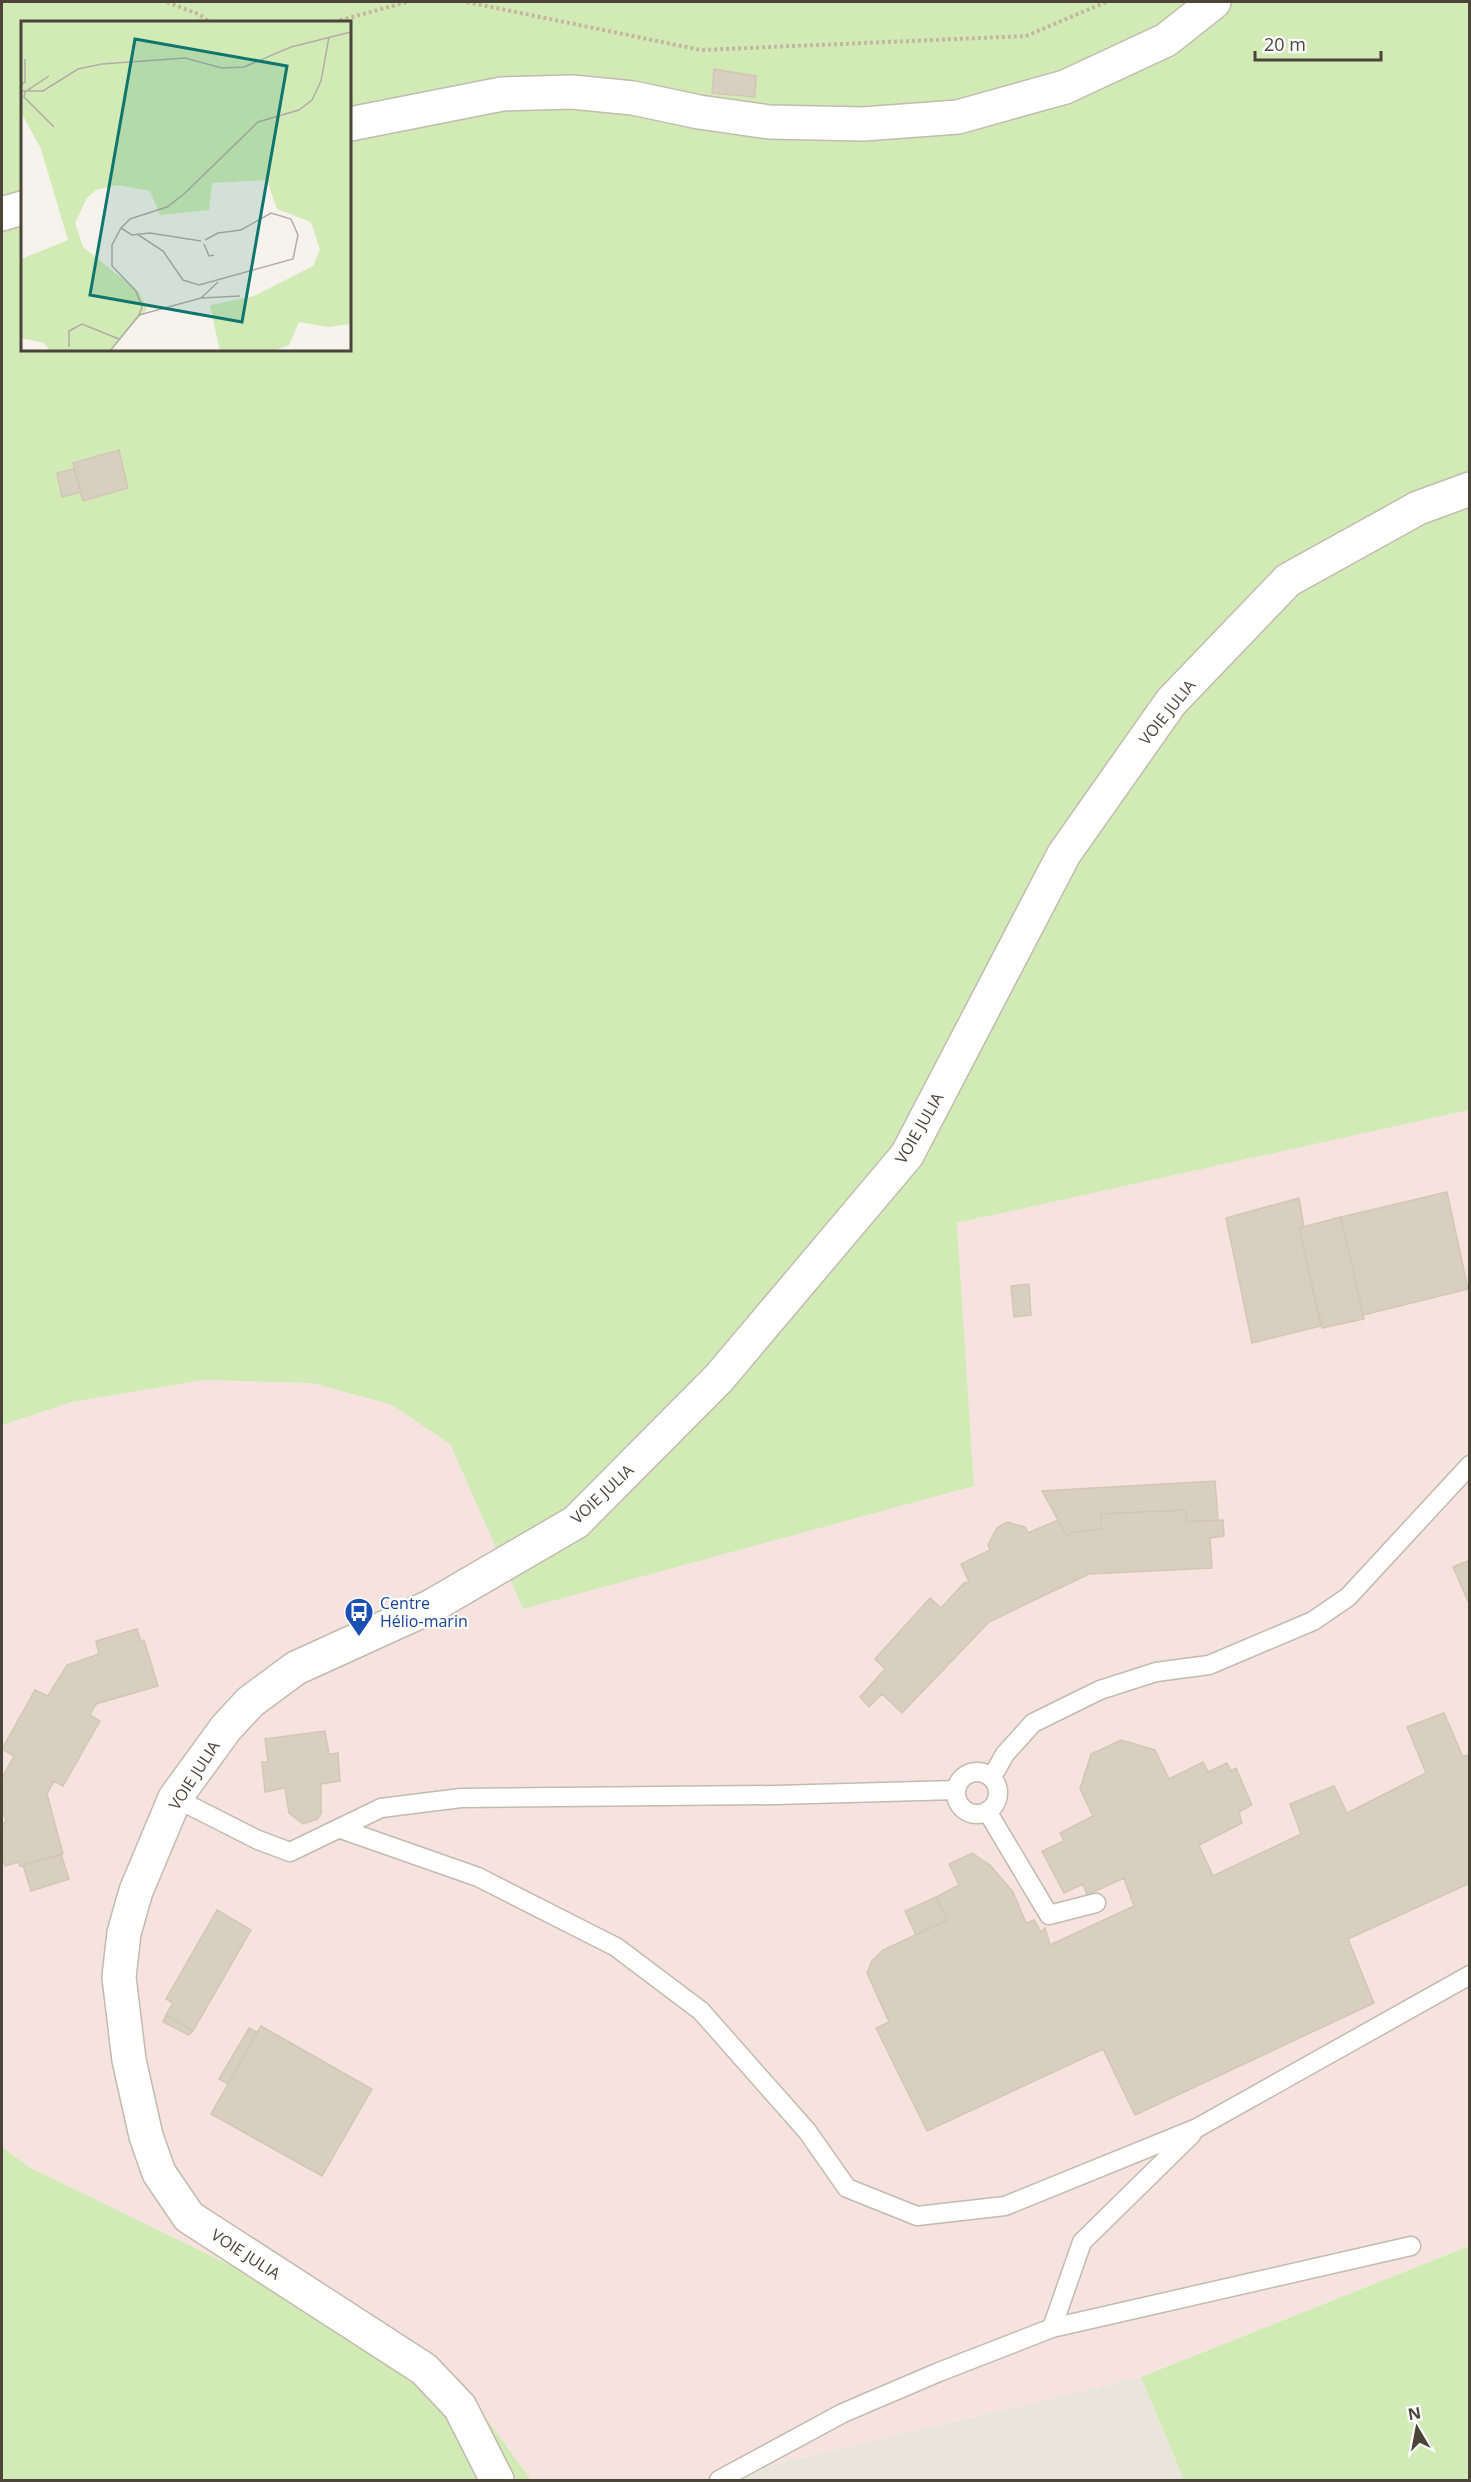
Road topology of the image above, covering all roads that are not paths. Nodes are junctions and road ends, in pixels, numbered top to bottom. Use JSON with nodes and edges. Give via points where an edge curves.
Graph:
{"nodes":[{"id":1,"x":1214,"y":2,"type":"edge"},
{"id":2,"x":351,"y":124,"type":"edge"},
{"id":3,"x":21,"y":208,"type":"edge"},
{"id":4,"x":2,"y":214,"type":"edge"},
{"id":5,"x":1470,"y":489,"type":"edge"},
{"id":6,"x":1470,"y":1465,"type":"edge"},
{"id":7,"x":992,"y":1777,"type":"junction"},
{"id":8,"x":956,"y":1790,"type":"junction"},
{"id":9,"x":175,"y":1798,"type":"junction"},
{"id":10,"x":987,"y":1811,"type":"junction"},
{"id":11,"x":341,"y":1829,"type":"junction"},
{"id":12,"x":1096,"y":1903,"type":"dead end"},
{"id":13,"x":1470,"y":1975,"type":"edge"},
{"id":14,"x":1197,"y":2128,"type":"junction"},
{"id":15,"x":1411,"y":2247,"type":"dead end"},
{"id":16,"x":1052,"y":2328,"type":"junction"},
{"id":17,"x":497,"y":2481,"type":"edge"},
{"id":18,"x":719,"y":2481,"type":"edge"}],
"edges":[{"from":1,"to":2,"type":"street","via":[[1166,40],[1065,87],[958,117],[863,124],[769,122],[633,98],[572,92],[502,94]]},
{"from":3,"to":4,"type":"street"},
{"from":5,"to":9,"type":"street","name":"VOIE JULIA","via":[[1418,508],[1288,580],[1171,702],[1064,854],[907,1155],[719,1378],[576,1522],[430,1607],[296,1668],[250,1702]]},
{"from":6,"to":7,"type":"lane","via":[[1348,1597],[1313,1621],[1209,1665],[1156,1672],[1100,1690],[1033,1723],[1005,1754]]},
{"from":7,"to":8,"type":"lane","via":[[971,1773],[960,1780]]},
{"from":7,"to":10,"type":"lane","via":[[998,1796]]},
{"from":8,"to":10,"type":"lane","via":[[957,1801],[966,1811]]},
{"from":8,"to":11,"type":"lane","via":[[776,1796],[461,1798],[381,1808]]},
{"from":9,"to":11,"type":"lane","via":[[290,1852]]},
{"from":9,"to":17,"type":"street","name":"VOIE JULIA","via":[[136,1891],[124,1933],[119,1977],[129,2060],[146,2136],[159,2173],[189,2217],[424,2368],[460,2407]]},
{"from":10,"to":12,"type":"lane","via":[[1049,1915]]},
{"from":11,"to":14,"type":"lane","via":[[478,1877],[616,1947],[701,2011],[807,2130],[847,2188],[917,2216],[1005,2206]]},
{"from":13,"to":14,"type":"lane"},
{"from":14,"to":16,"type":"lane","via":[[1082,2242]]},
{"from":15,"to":16,"type":"lane"},
{"from":16,"to":18,"type":"lane","via":[[843,2414]]}]}
